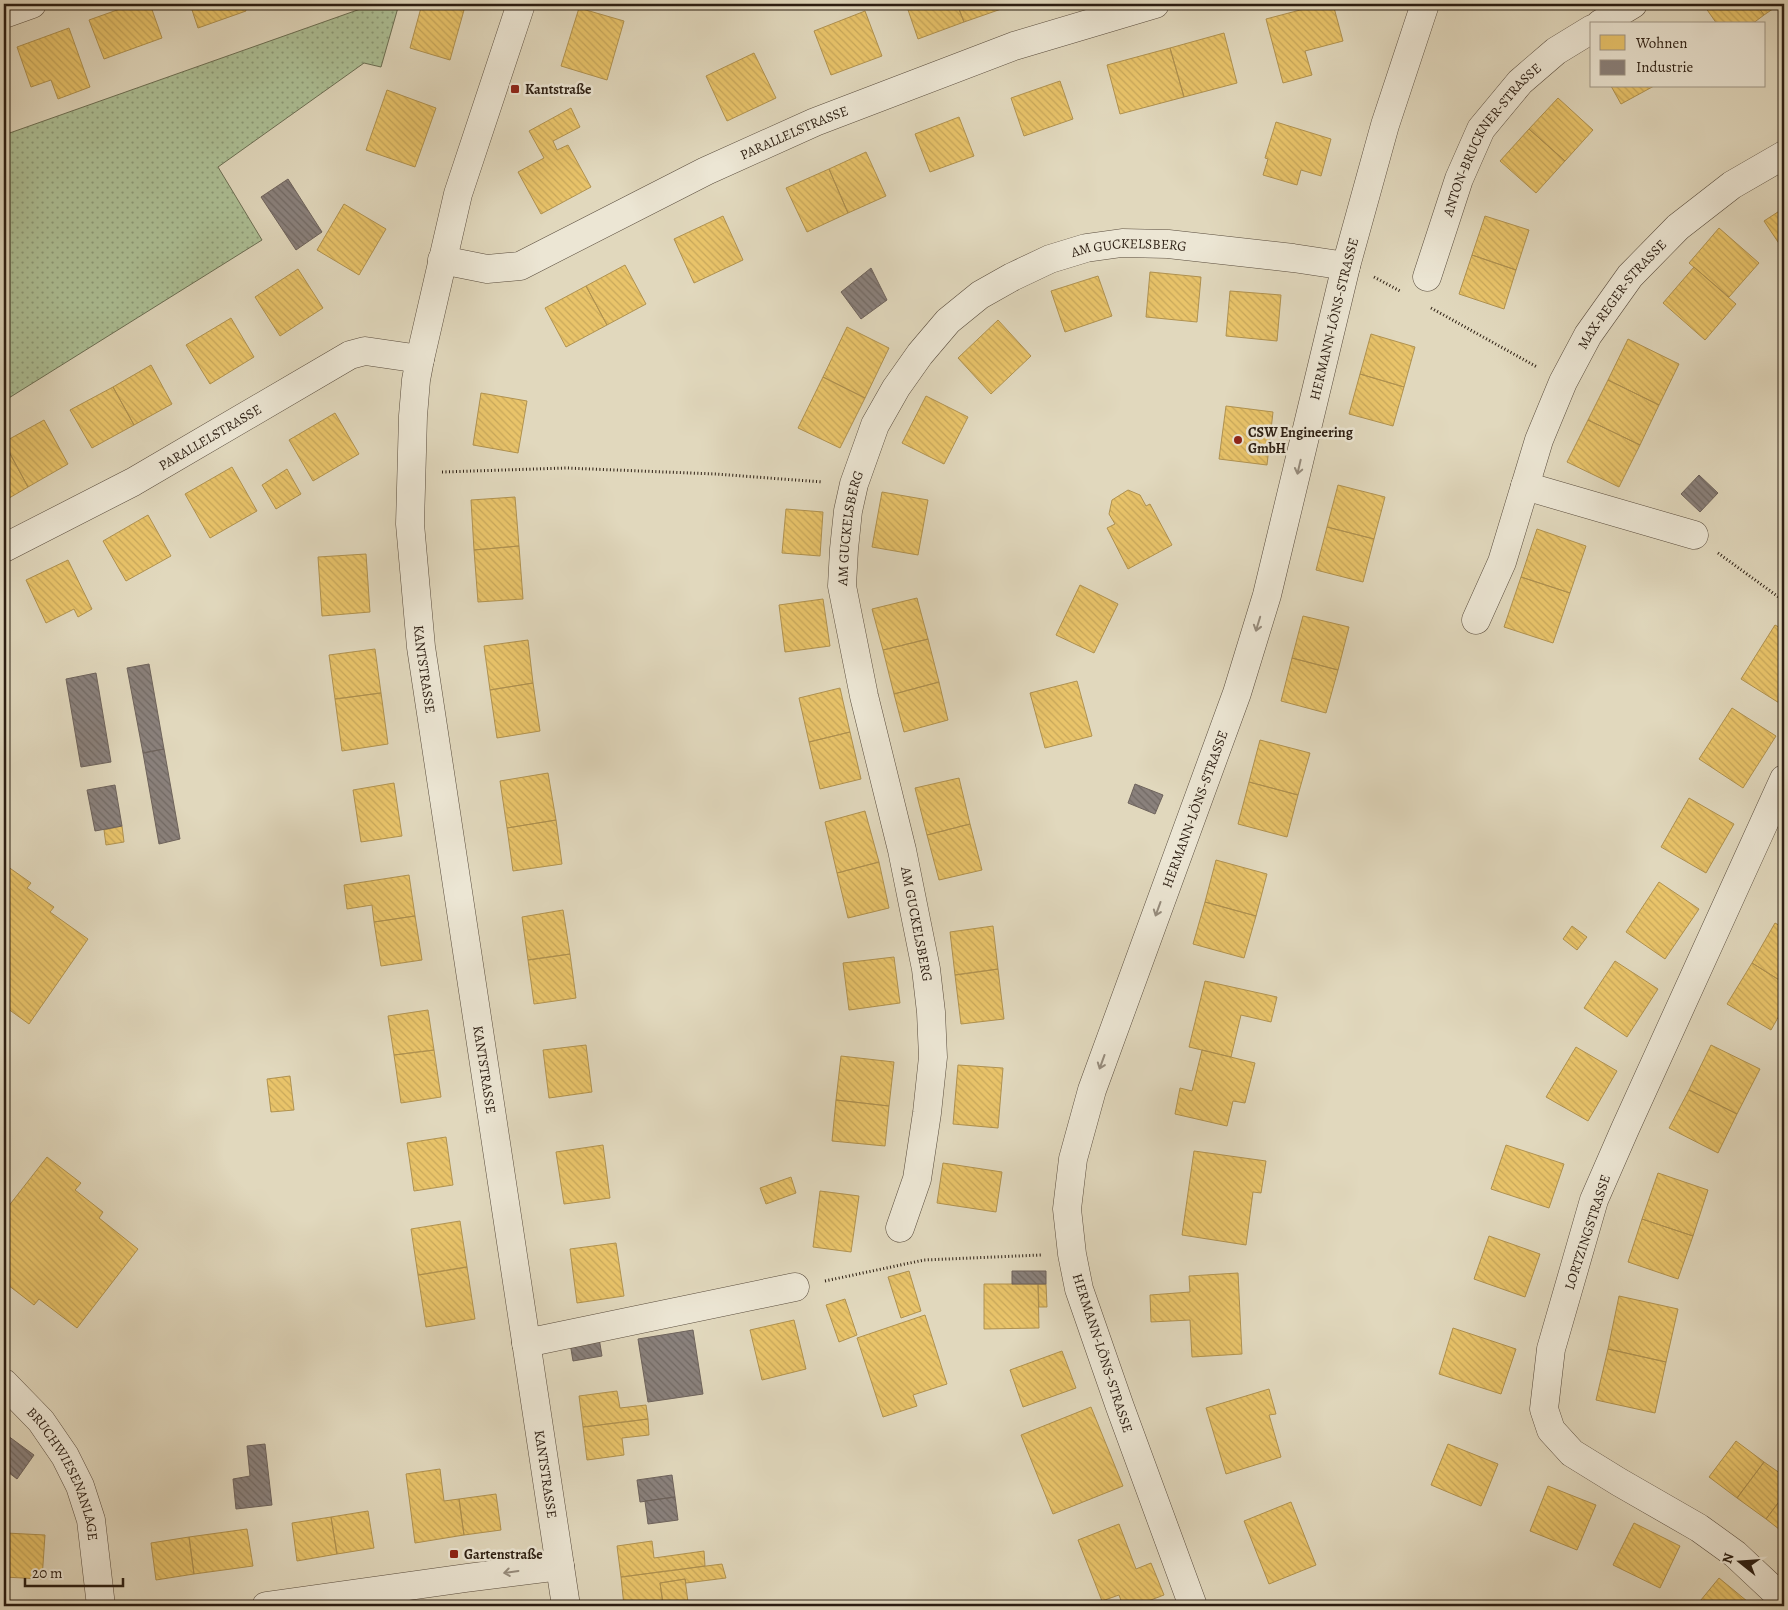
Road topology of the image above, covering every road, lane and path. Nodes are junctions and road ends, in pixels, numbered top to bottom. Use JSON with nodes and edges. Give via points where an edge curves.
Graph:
{"nodes":[{"id":1,"x":32,"y":4,"type":"edge"},
{"id":2,"x":521,"y":4,"type":"edge"},
{"id":3,"x":1155,"y":4,"type":"edge"},
{"id":4,"x":1425,"y":4,"type":"edge"},
{"id":5,"x":1633,"y":4,"type":"edge"},
{"id":6,"x":4,"y":14,"type":"edge"},
{"id":7,"x":1603,"y":22,"type":"edge"},
{"id":8,"x":1590,"y":29,"type":"edge"},
{"id":9,"x":1784,"y":155,"type":"edge"},
{"id":10,"x":442,"y":260,"type":"junction"},
{"id":11,"x":1347,"y":264,"type":"junction"},
{"id":12,"x":1427,"y":277,"type":"dead end"},
{"id":13,"x":1403,"y":292,"type":"dead end"},
{"id":14,"x":1427,"y":306,"type":"dead end"},
{"id":15,"x":420,"y":359,"type":"junction"},
{"id":16,"x":1563,"y":382,"type":"junction"},
{"id":17,"x":442,"y":472,"type":"dead end"},
{"id":18,"x":824,"y":482,"type":"dead end"},
{"id":19,"x":1525,"y":486,"type":"junction"},
{"id":20,"x":1694,"y":535,"type":"joint"},
{"id":21,"x":4,"y":548,"type":"edge"},
{"id":22,"x":1784,"y":601,"type":"edge"},
{"id":23,"x":1476,"y":620,"type":"dead end"},
{"id":24,"x":1784,"y":778,"type":"edge"},
{"id":25,"x":900,"y":1228,"type":"dead end"},
{"id":26,"x":1072,"y":1254,"type":"junction"},
{"id":27,"x":795,"y":1287,"type":"joint"},
{"id":28,"x":526,"y":1343,"type":"junction"},
{"id":29,"x":4,"y":1383,"type":"edge"},
{"id":30,"x":560,"y":1566,"type":"junction"},
{"id":31,"x":1784,"y":1600,"type":"edge"},
{"id":32,"x":101,"y":1606,"type":"edge"},
{"id":33,"x":266,"y":1606,"type":"edge"},
{"id":34,"x":566,"y":1606,"type":"edge"},
{"id":35,"x":1193,"y":1606,"type":"edge"}],
"edges":[{"from":1,"to":6,"type":"street"},
{"from":2,"to":10,"type":"street","name":"KANTSTRASSE","via":[[458,194]]},
{"from":3,"to":10,"type":"street","name":"PARALLELSTRASSE","via":[[1014,46],[815,122],[706,171],[520,266],[487,269]]},
{"from":4,"to":11,"type":"street","name":"HERMANN-LÖNS-STRASSE","via":[[1385,125]]},
{"from":5,"to":7,"type":"street"},
{"from":8,"to":12,"type":"street","name":"ANTON-BRUCKNER-STRASSE","via":[[1520,82],[1481,129],[1459,179]]},
{"from":9,"to":16,"type":"street","name":"MAX-REGER-STRASSE","via":[[1732,185],[1678,227],[1630,276],[1588,335]]},
{"from":10,"to":15,"type":"street","name":"KANTSTRASSE"},
{"from":11,"to":13,"type":"path"},
{"from":11,"to":25,"type":"street","name":"AM GUCKELSBERG","via":[[1168,244],[1122,243],[1086,248],[1050,259],[980,294],[948,321],[896,388],[875,425],[848,511],[842,586],[864,696],[914,904],[931,1012],[932,1057],[927,1113],[917,1179]]},
{"from":11,"to":26,"type":"street","name":"HERMANN-LÖNS-STRASSE","one_way":true,"via":[[1267,595],[1237,693],[1092,1090],[1072,1159],[1067,1209]]},
{"from":14,"to":16,"type":"path"},
{"from":15,"to":21,"type":"street","name":"PARALLELSTRASSE","via":[[366,351],[350,354],[133,482]]},
{"from":15,"to":28,"type":"street","name":"KANTSTRASSE","via":[[412,446],[410,524],[419,630]]},
{"from":16,"to":19,"type":"street","name":"MAX-REGER-STRASSE"},
{"from":17,"to":18,"type":"path","via":[[566,468]]},
{"from":19,"to":20,"type":"street"},
{"from":19,"to":23,"type":"street","name":"MAX-REGER-STRASSE","via":[[1502,562]]},
{"from":20,"to":22,"type":"path"},
{"from":24,"to":31,"type":"street","name":"LORTZINGSTRASSE","via":[[1594,1200],[1551,1349],[1544,1409],[1551,1430],[1572,1453],[1699,1528],[1735,1554]]},
{"from":26,"to":27,"type":"path","via":[[924,1260]]},
{"from":26,"to":35,"type":"street","name":"HERMANN-LÖNS-STRASSE","via":[[1080,1289],[1120,1407]]},
{"from":27,"to":28,"type":"street"},
{"from":28,"to":30,"type":"street","name":"KANTSTRASSE"},
{"from":29,"to":32,"type":"street","name":"BRUCHWIESENANLAGE","via":[[41,1421],[65,1456],[80,1486],[91,1520]]},
{"from":30,"to":33,"type":"street","one_way":true},
{"from":30,"to":34,"type":"street","name":"KANTSTRASSE"}]}
